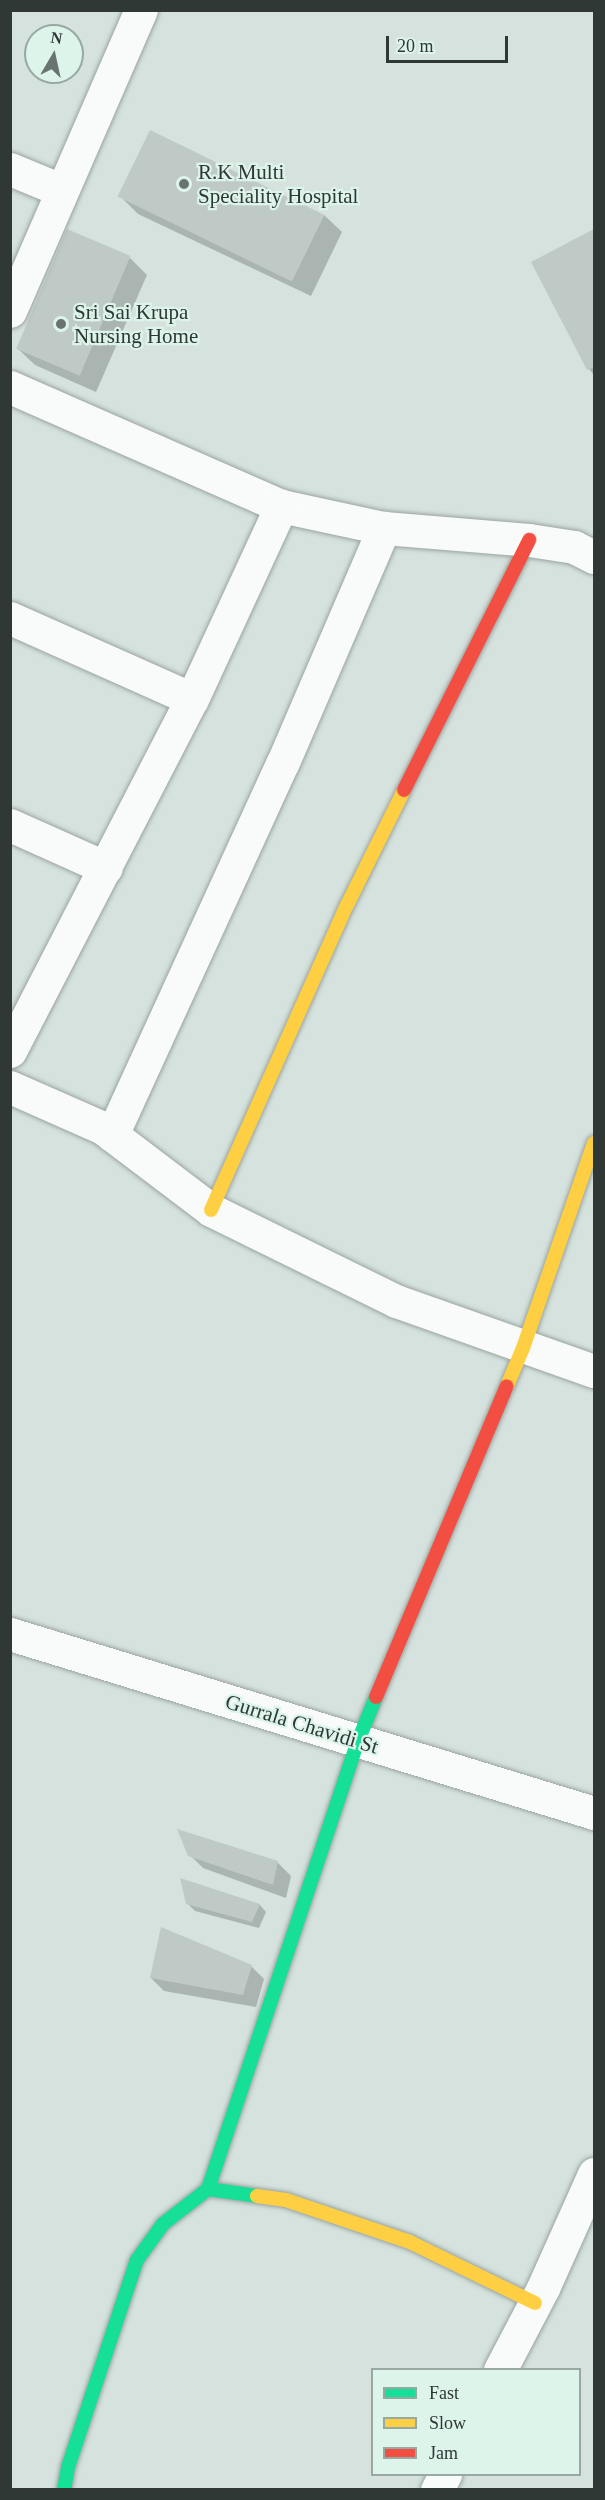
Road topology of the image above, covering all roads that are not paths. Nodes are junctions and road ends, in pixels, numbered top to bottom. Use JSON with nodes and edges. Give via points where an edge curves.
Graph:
{"nodes":[{"id":1,"x":141,"y":10,"type":"edge"},
{"id":2,"x":10,"y":169,"type":"edge"},
{"id":3,"x":62,"y":190,"type":"junction"},
{"id":4,"x":10,"y":311,"type":"edge"},
{"id":5,"x":10,"y":387,"type":"edge"},
{"id":6,"x":281,"y":506,"type":"junction"},
{"id":7,"x":384,"y":528,"type":"junction"},
{"id":8,"x":529,"y":540,"type":"junction"},
{"id":9,"x":594,"y":557,"type":"edge"},
{"id":10,"x":10,"y":618,"type":"edge"},
{"id":11,"x":192,"y":699,"type":"junction"},
{"id":12,"x":10,"y":825,"type":"edge"},
{"id":13,"x":106,"y":868,"type":"junction"},
{"id":14,"x":10,"y":1051,"type":"edge"},
{"id":15,"x":10,"y":1087,"type":"edge"},
{"id":16,"x":112,"y":1135,"type":"junction"},
{"id":17,"x":594,"y":1143,"type":"edge"},
{"id":18,"x":211,"y":1210,"type":"junction"},
{"id":19,"x":523,"y":1348,"type":"junction"},
{"id":20,"x":594,"y":1371,"type":"edge"},
{"id":21,"x":10,"y":1634,"type":"edge"},
{"id":22,"x":358,"y":1741,"type":"junction"},
{"id":23,"x":594,"y":1813,"type":"edge"},
{"id":24,"x":594,"y":2174,"type":"edge"},
{"id":25,"x":208,"y":2188,"type":"junction"},
{"id":26,"x":535,"y":2303,"type":"junction"},
{"id":27,"x":501,"y":2368,"type":"edge"},
{"id":28,"x":444,"y":2476,"type":"edge"},
{"id":29,"x":64,"y":2490,"type":"edge"},
{"id":30,"x":437,"y":2490,"type":"edge"}],
"edges":[{"from":1,"to":3,"type":"street"},
{"from":2,"to":3,"type":"street"},
{"from":3,"to":4,"type":"street"},
{"from":5,"to":6,"type":"street"},
{"from":6,"to":7,"type":"street"},
{"from":6,"to":11,"type":"street"},
{"from":7,"to":8,"type":"street"},
{"from":7,"to":16,"type":"street","via":[[283,762]]},
{"from":8,"to":9,"type":"street","via":[[574,547]]},
{"from":8,"to":18,"type":"street","via":[[347,905]]},
{"from":10,"to":11,"type":"street"},
{"from":11,"to":13,"type":"street"},
{"from":12,"to":13,"type":"street"},
{"from":13,"to":14,"type":"street"},
{"from":15,"to":16,"type":"street"},
{"from":16,"to":18,"type":"street"},
{"from":17,"to":19,"type":"street"},
{"from":18,"to":19,"type":"street","via":[[396,1301]]},
{"from":19,"to":20,"type":"street"},
{"from":19,"to":22,"type":"street"},
{"from":21,"to":22,"type":"street","name":"Gurrala Chavidi St"},
{"from":22,"to":23,"type":"street","name":"Gurrala Chavidi St"},
{"from":22,"to":25,"type":"street"},
{"from":24,"to":26,"type":"street"},
{"from":25,"to":26,"type":"street","via":[[286,2200],[410,2242]]},
{"from":25,"to":29,"type":"street","via":[[163,2224],[137,2260]]},
{"from":26,"to":27,"type":"street"},
{"from":28,"to":30,"type":"street"}]}
